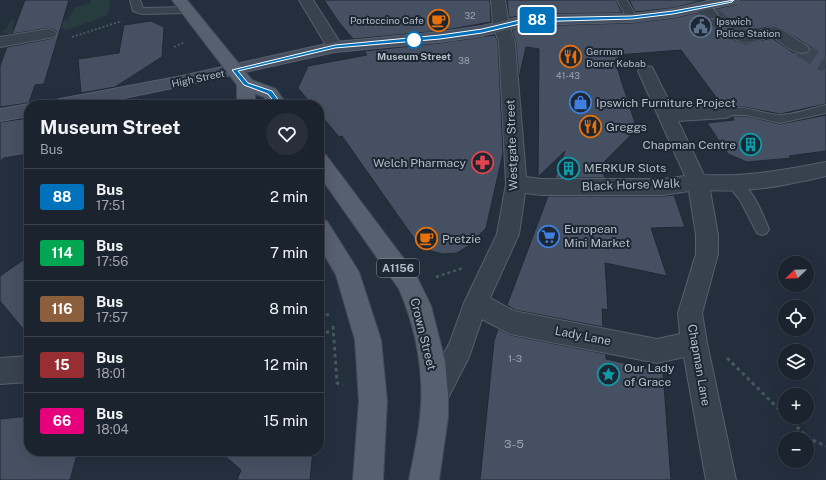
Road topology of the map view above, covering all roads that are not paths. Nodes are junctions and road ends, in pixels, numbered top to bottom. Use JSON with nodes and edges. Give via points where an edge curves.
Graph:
{"nodes":[{"id":1,"x":134,"y":0,"type":"edge"},
{"id":2,"x":306,"y":0,"type":"edge"},
{"id":3,"x":498,"y":0,"type":"edge"},
{"id":4,"x":622,"y":0,"type":"edge"},
{"id":5,"x":732,"y":0,"type":"edge"},
{"id":6,"x":182,"y":5,"type":"edge"},
{"id":7,"x":632,"y":18,"type":"junction"},
{"id":8,"x":501,"y":25,"type":"junction"},
{"id":9,"x":49,"y":34,"type":"road end"},
{"id":10,"x":741,"y":36,"type":"tunnel mouth"},
{"id":11,"x":0,"y":42,"type":"edge"},
{"id":12,"x":335,"y":47,"type":"junction"},
{"id":13,"x":801,"y":48,"type":"tunnel mouth"},
{"id":14,"x":234,"y":70,"type":"junction"},
{"id":15,"x":646,"y":71,"type":"dead end"},
{"id":16,"x":246,"y":84,"type":"junction"},
{"id":17,"x":85,"y":100,"type":"edge"},
{"id":18,"x":246,"y":100,"type":"edge"},
{"id":19,"x":275,"y":100,"type":"edge"},
{"id":20,"x":826,"y":109,"type":"edge"},
{"id":21,"x":24,"y":111,"type":"edge"},
{"id":22,"x":724,"y":112,"type":"joint"},
{"id":23,"x":0,"y":115,"type":"edge"},
{"id":24,"x":668,"y":115,"type":"junction"},
{"id":25,"x":324,"y":167,"type":"edge"},
{"id":26,"x":826,"y":170,"type":"edge"},
{"id":27,"x":698,"y":182,"type":"junction"},
{"id":28,"x":516,"y":184,"type":"junction"},
{"id":29,"x":734,"y":184,"type":"junction"},
{"id":30,"x":762,"y":229,"type":"dead end"},
{"id":31,"x":324,"y":235,"type":"edge"},
{"id":32,"x":476,"y":303,"type":"junction"},
{"id":33,"x":694,"y":343,"type":"junction"},
{"id":34,"x":24,"y":369,"type":"edge"},
{"id":35,"x":0,"y":371,"type":"edge"},
{"id":36,"x":435,"y":394,"type":"junction"},
{"id":37,"x":368,"y":480,"type":"edge"},
{"id":38,"x":424,"y":480,"type":"edge"},
{"id":39,"x":721,"y":480,"type":"edge"}],
"edges":[{"from":1,"to":6,"type":"lane","via":[[137,9],[142,11]]},
{"from":2,"to":12,"type":"street"},
{"from":3,"to":8,"type":"street","name":"Westgate Street"},
{"from":4,"to":7,"type":"lane"},
{"from":5,"to":7,"type":"street","via":[[706,11]]},
{"from":6,"to":14,"type":"main road"},
{"from":7,"to":8,"type":"street","via":[[528,20]]},
{"from":8,"to":12,"type":"street","name":"High Street","via":[[482,31],[440,37]]},
{"from":8,"to":28,"type":"street","name":"Westgate Street","via":[[507,43]]},
{"from":9,"to":11,"type":"street"},
{"from":10,"to":13,"type":"street","via":[[746,39],[774,31]]},
{"from":12,"to":14,"type":"street","name":"High Street"},
{"from":14,"to":16,"type":"main road"},
{"from":14,"to":17,"type":"street","name":"High Street"},
{"from":15,"to":24,"type":"street","name":"Chapman Lane"},
{"from":16,"to":18,"type":"main road"},
{"from":16,"to":19,"type":"main road","via":[[270,93]]},
{"from":20,"to":22,"type":"lane","via":[[780,119],[746,111]]},
{"from":21,"to":23,"type":"street"},
{"from":22,"to":24,"type":"street"},
{"from":24,"to":27,"type":"street","name":"Chapman Lane"},
{"from":25,"to":36,"type":"main road","name":"Crown Street","number":"A1156","via":[[408,282],[418,306],[428,347]]},
{"from":26,"to":29,"type":"street","name":"Black Horse Walk"},
{"from":27,"to":28,"type":"street","name":"Black Horse Walk","via":[[656,187],[542,187]]},
{"from":27,"to":29,"type":"street","name":"Black Horse Walk"},
{"from":27,"to":33,"type":"street","name":"Chapman Lane","via":[[707,235],[707,254],[690,314]]},
{"from":28,"to":32,"type":"street","name":"Westgate Street","via":[[508,234]]},
{"from":29,"to":30,"type":"lane","via":[[745,196]]},
{"from":31,"to":37,"type":"main road","via":[[346,272],[368,340],[374,401]]},
{"from":32,"to":33,"type":"street","name":"Lady Lane","via":[[510,322],[657,351]]},
{"from":32,"to":36,"type":"street","name":"Westgate Street","via":[[460,348]]},
{"from":33,"to":39,"type":"street","name":"Chapman Lane"},
{"from":34,"to":35,"type":"street"},
{"from":36,"to":38,"type":"main road","number":"A1156"}]}
